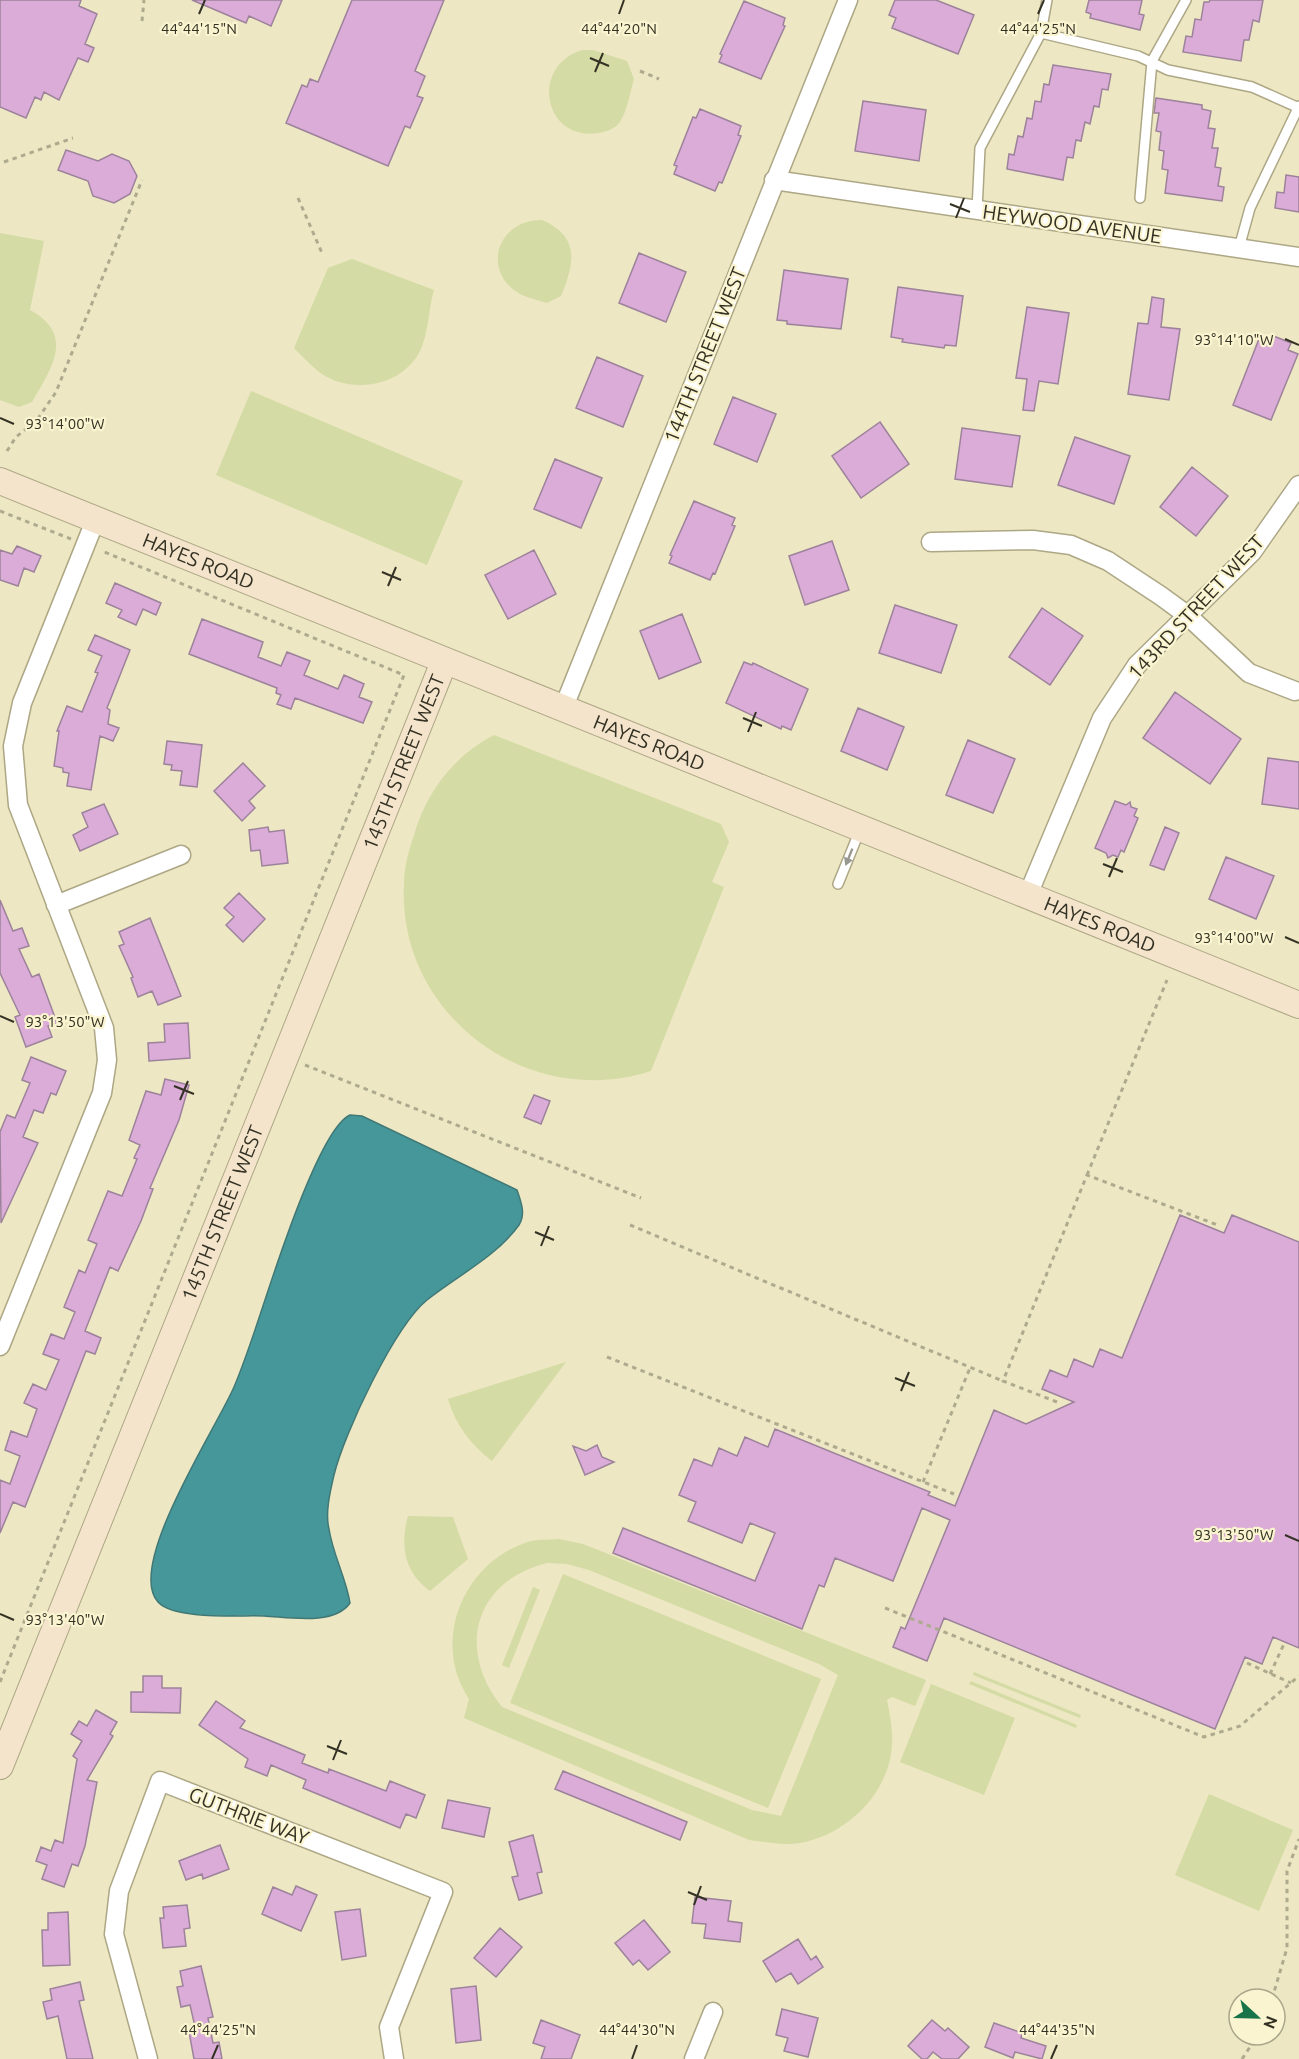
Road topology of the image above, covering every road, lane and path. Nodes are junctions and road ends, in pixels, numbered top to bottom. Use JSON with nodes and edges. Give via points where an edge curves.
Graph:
{"nodes":[{"id":1,"x":144,"y":0,"type":"edge"},
{"id":2,"x":848,"y":0,"type":"edge"},
{"id":3,"x":1047,"y":0,"type":"edge"},
{"id":4,"x":1186,"y":0,"type":"edge"},
{"id":5,"x":142,"y":21,"type":"dead end"},
{"id":6,"x":1041,"y":33,"type":"junction"},
{"id":7,"x":1152,"y":61,"type":"junction"},
{"id":8,"x":640,"y":71,"type":"dead end"},
{"id":9,"x":659,"y":79,"type":"dead end"},
{"id":10,"x":1299,"y":107,"type":"edge"},
{"id":11,"x":73,"y":138,"type":"dead end"},
{"id":12,"x":4,"y":162,"type":"dead end"},
{"id":13,"x":142,"y":180,"type":"dead end"},
{"id":14,"x":774,"y":180,"type":"junction"},
{"id":15,"x":298,"y":198,"type":"dead end"},
{"id":16,"x":1140,"y":198,"type":"dead end"},
{"id":17,"x":977,"y":210,"type":"junction"},
{"id":18,"x":1239,"y":248,"type":"junction"},
{"id":19,"x":322,"y":253,"type":"dead end"},
{"id":20,"x":1299,"y":257,"type":"edge"},
{"id":21,"x":7,"y":451,"type":"dead end"},
{"id":22,"x":0,"y":481,"type":"edge"},
{"id":23,"x":1299,"y":485,"type":"edge"},
{"id":24,"x":0,"y":511,"type":"edge"},
{"id":25,"x":90,"y":532,"type":"junction"},
{"id":26,"x":931,"y":542,"type":"dead end"},
{"id":27,"x":1187,"y":615,"type":"junction"},
{"id":28,"x":444,"y":662,"type":"junction"},
{"id":29,"x":1295,"y":690,"type":"dead end"},
{"id":30,"x":563,"y":709,"type":"junction"},
{"id":31,"x":6,"y":745,"type":"edge"},
{"id":32,"x":860,"y":830,"type":"junction"},
{"id":33,"x":181,"y":855,"type":"dead end"},
{"id":34,"x":838,"y":884,"type":"dead end"},
{"id":35,"x":1027,"y":897,"type":"junction"},
{"id":36,"x":56,"y":905,"type":"junction"},
{"id":37,"x":1167,"y":980,"type":"dead end"},
{"id":38,"x":1299,"y":1005,"type":"edge"},
{"id":39,"x":305,"y":1065,"type":"dead end"},
{"id":40,"x":1087,"y":1175,"type":"junction"},
{"id":41,"x":641,"y":1198,"type":"dead end"},
{"id":42,"x":630,"y":1225,"type":"dead end"},
{"id":43,"x":1220,"y":1226,"type":"dead end"},
{"id":44,"x":0,"y":1346,"type":"edge"},
{"id":45,"x":607,"y":1357,"type":"dead end"},
{"id":46,"x":970,"y":1368,"type":"junction"},
{"id":47,"x":1003,"y":1381,"type":"junction"},
{"id":48,"x":1057,"y":1402,"type":"dead end"},
{"id":49,"x":923,"y":1482,"type":"junction"},
{"id":50,"x":954,"y":1494,"type":"dead end"},
{"id":51,"x":885,"y":1608,"type":"dead end"},
{"id":52,"x":1284,"y":1644,"type":"dead end"},
{"id":53,"x":1247,"y":1664,"type":"dead end"},
{"id":54,"x":1270,"y":1674,"type":"junction"},
{"id":55,"x":1299,"y":1676,"type":"edge"},
{"id":56,"x":0,"y":1682,"type":"edge"},
{"id":57,"x":1291,"y":1683,"type":"junction"},
{"id":58,"x":0,"y":1766,"type":"edge"},
{"id":59,"x":1299,"y":1839,"type":"edge"},
{"id":60,"x":1276,"y":1987,"type":"edge"},
{"id":61,"x":713,"y":2012,"type":"dead end"},
{"id":62,"x":148,"y":2059,"type":"edge"},
{"id":63,"x":394,"y":2059,"type":"edge"},
{"id":64,"x":693,"y":2059,"type":"edge"}],
"edges":[{"from":1,"to":5,"type":"path"},
{"from":2,"to":14,"type":"street","name":"144TH STREET WEST"},
{"from":3,"to":6,"type":"lane"},
{"from":4,"to":7,"type":"lane"},
{"from":6,"to":7,"type":"lane"},
{"from":6,"to":17,"type":"lane","via":[[980,148]]},
{"from":7,"to":10,"type":"lane","via":[[1168,70],[1252,87]]},
{"from":7,"to":16,"type":"lane"},
{"from":8,"to":9,"type":"path"},
{"from":10,"to":18,"type":"lane","via":[[1250,208]]},
{"from":11,"to":12,"type":"path"},
{"from":13,"to":21,"type":"path","via":[[56,392],[37,420],[16,437]]},
{"from":14,"to":17,"type":"street","name":"HEYWOOD AVENUE"},
{"from":14,"to":30,"type":"street","name":"144TH STREET WEST"},
{"from":15,"to":19,"type":"path"},
{"from":17,"to":18,"type":"street","name":"HEYWOOD AVENUE"},
{"from":18,"to":20,"type":"street","name":"HEYWOOD AVENUE"},
{"from":22,"to":25,"type":"street","name":"HAYES ROAD"},
{"from":23,"to":27,"type":"street","name":"143RD STREET WEST","via":[[1252,552]]},
{"from":24,"to":25,"type":"path"},
{"from":25,"to":28,"type":"street","name":"HAYES ROAD"},
{"from":25,"to":31,"type":"street"},
{"from":25,"to":56,"type":"path","via":[[404,675]]},
{"from":26,"to":27,"type":"street","via":[[1033,540],[1071,545],[1108,561]]},
{"from":27,"to":29,"type":"street","via":[[1249,673]]},
{"from":27,"to":35,"type":"street","name":"143RD STREET WEST","via":[[1137,665],[1102,718]]},
{"from":28,"to":30,"type":"street","name":"HAYES ROAD"},
{"from":28,"to":58,"type":"street","name":"145TH STREET WEST"},
{"from":30,"to":32,"type":"street","name":"HAYES ROAD"},
{"from":31,"to":36,"type":"street","via":[[18,805]]},
{"from":32,"to":34,"type":"lane","one_way":true},
{"from":32,"to":35,"type":"street","name":"HAYES ROAD"},
{"from":33,"to":36,"type":"street"},
{"from":35,"to":38,"type":"street","name":"HAYES ROAD"},
{"from":36,"to":44,"type":"street","via":[[104,1028],[107,1059],[102,1093]]},
{"from":37,"to":40,"type":"path"},
{"from":39,"to":41,"type":"path"},
{"from":40,"to":43,"type":"path"},
{"from":40,"to":47,"type":"path"},
{"from":42,"to":46,"type":"path"},
{"from":45,"to":49,"type":"path"},
{"from":46,"to":47,"type":"path"},
{"from":46,"to":49,"type":"path"},
{"from":47,"to":48,"type":"path"},
{"from":49,"to":50,"type":"path"},
{"from":51,"to":57,"type":"path","via":[[1204,1737],[1240,1726]]},
{"from":52,"to":54,"type":"path"},
{"from":53,"to":54,"type":"path"},
{"from":54,"to":57,"type":"path"},
{"from":55,"to":57,"type":"path"},
{"from":59,"to":60,"type":"path","via":[[1287,1870],[1287,1948]]},
{"from":61,"to":64,"type":"street"},
{"from":62,"to":63,"type":"street","name":"GUTHRIE WAY","via":[[114,1934],[119,1891],[160,1781],[443,1892],[389,2027]]}]}
